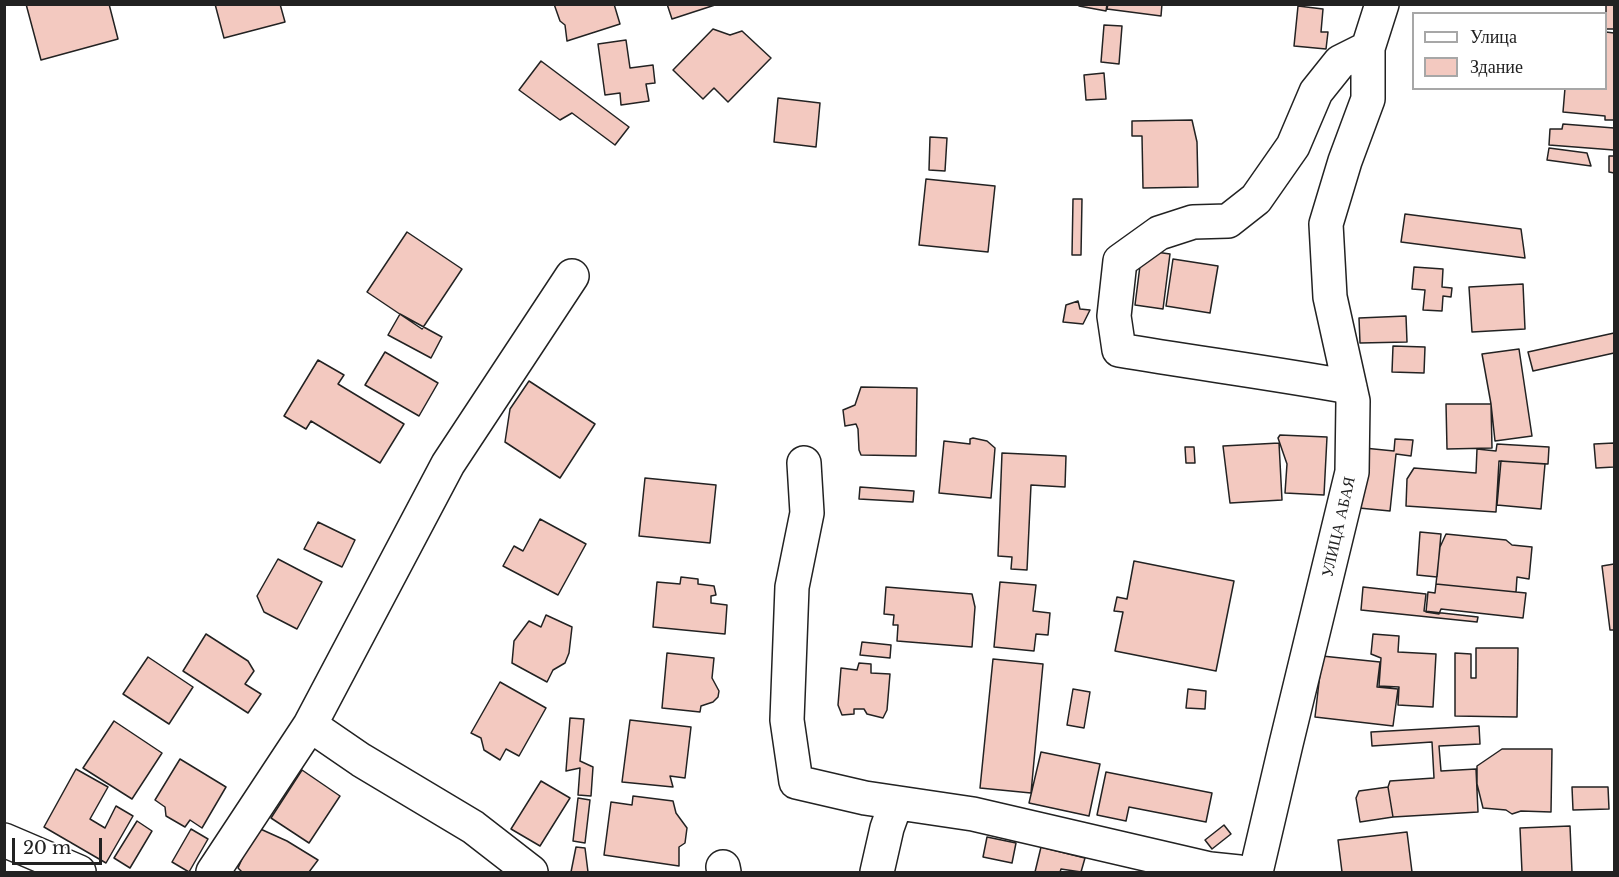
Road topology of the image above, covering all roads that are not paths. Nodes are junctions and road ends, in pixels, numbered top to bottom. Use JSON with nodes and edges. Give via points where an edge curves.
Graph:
{"nodes":[{"id":1,"x":1382,"y":4,"type":"edge"},
{"id":2,"x":1368,"y":48,"type":"junction"},
{"id":3,"x":572,"y":276,"type":"dead end"},
{"id":4,"x":1350,"y":387,"type":"junction"},
{"id":5,"x":804,"y":464,"type":"dead end"},
{"id":6,"x":310,"y":724,"type":"junction"},
{"id":7,"x":896,"y":803,"type":"junction"},
{"id":8,"x":4,"y":840,"type":"edge"},
{"id":9,"x":79,"y":873,"type":"edge"},
{"id":10,"x":213,"y":873,"type":"edge"},
{"id":11,"x":531,"y":873,"type":"edge"},
{"id":12,"x":877,"y":873,"type":"edge"},
{"id":13,"x":1239,"y":873,"type":"edge"},
{"id":14,"x":1256,"y":873,"type":"edge"}],
"edges":[{"from":1,"to":2,"type":"street","name":"УЛИЦА АБАЯ"},
{"from":2,"to":4,"type":"street","name":"УЛИЦА АБАЯ","via":[[1368,99],[1326,224],[1330,297]]},
{"from":2,"to":4,"type":"street","via":[[1340,62],[1316,92],[1293,146],[1256,199],[1228,221],[1192,222],[1158,233],[1120,261],[1114,316],[1119,350]]},
{"from":3,"to":6,"type":"street","via":[[448,464]]},
{"from":4,"to":14,"type":"street","name":"УЛИЦА АБАЯ","via":[[1352,472]]},
{"from":5,"to":7,"type":"street","via":[[807,513],[792,587],[788,720],[796,782]]},
{"from":6,"to":10,"type":"street"},
{"from":6,"to":11,"type":"street","via":[[361,760],[473,827]]},
{"from":7,"to":12,"type":"street"},
{"from":7,"to":13,"type":"street","via":[[973,814]]},
{"from":8,"to":9,"type":"street"}]}
